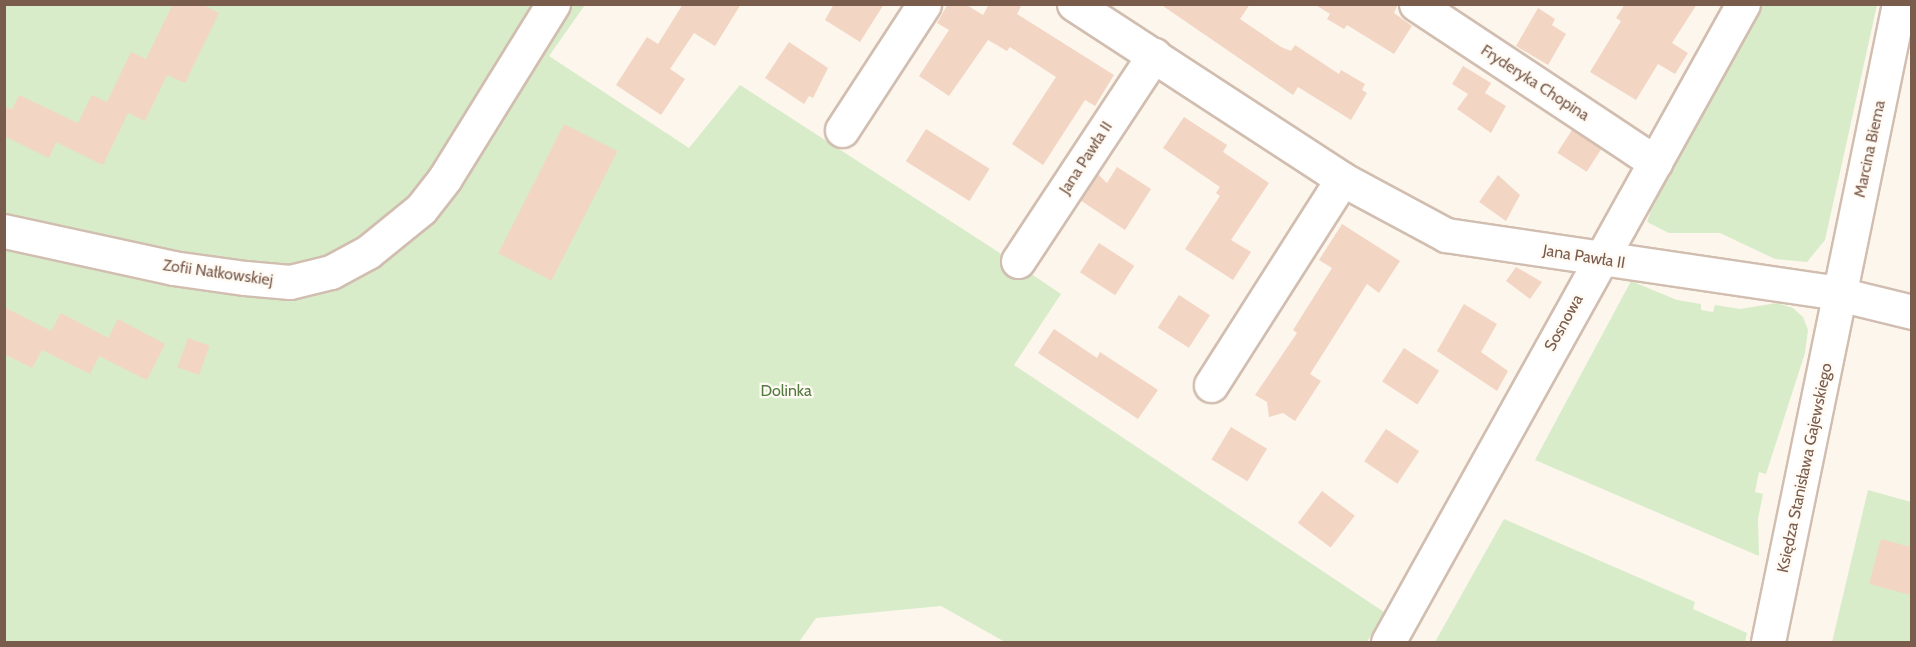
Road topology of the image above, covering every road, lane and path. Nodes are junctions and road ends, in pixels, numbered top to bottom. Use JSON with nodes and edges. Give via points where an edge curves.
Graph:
{"nodes":[{"id":1,"x":553,"y":4,"type":"edge"},
{"id":2,"x":924,"y":4,"type":"edge"},
{"id":3,"x":1074,"y":4,"type":"edge"},
{"id":4,"x":1416,"y":4,"type":"edge"},
{"id":5,"x":1899,"y":4,"type":"edge"},
{"id":6,"x":1732,"y":9,"type":"edge"},
{"id":7,"x":1154,"y":55,"type":"junction"},
{"id":8,"x":842,"y":130,"type":"dead end"},
{"id":9,"x":1655,"y":162,"type":"junction"},
{"id":10,"x":1342,"y":179,"type":"junction"},
{"id":11,"x":4,"y":231,"type":"edge"},
{"id":12,"x":1599,"y":260,"type":"junction"},
{"id":13,"x":1018,"y":261,"type":"dead end"},
{"id":14,"x":1839,"y":293,"type":"junction"},
{"id":15,"x":1911,"y":312,"type":"edge"},
{"id":16,"x":1211,"y":385,"type":"dead end"},
{"id":17,"x":1388,"y":642,"type":"edge"},
{"id":18,"x":1768,"y":642,"type":"edge"}],
"edges":[{"from":1,"to":11,"type":"street","name":"Zofii Nałkowskiej","via":[[422,209],[368,252],[331,272],[290,282],[245,278],[173,268]]},
{"from":2,"to":8,"type":"street"},
{"from":3,"to":7,"type":"street","name":"Jana Pawła II"},
{"from":4,"to":9,"type":"street","name":"Fryderyka Chopina"},
{"from":5,"to":14,"type":"street","name":"Marcina Biema"},
{"from":6,"to":9,"type":"street","name":"Sosnowa"},
{"from":7,"to":10,"type":"street","name":"Jana Pawła II"},
{"from":7,"to":13,"type":"street","name":"Jana Pawła II"},
{"from":9,"to":12,"type":"street","name":"Sosnowa"},
{"from":10,"to":12,"type":"street","name":"Jana Pawła II","via":[[1446,235]]},
{"from":10,"to":16,"type":"street"},
{"from":12,"to":14,"type":"street","name":"Jana Pawła II"},
{"from":12,"to":17,"type":"street","name":"Sosnowa"},
{"from":14,"to":15,"type":"street","name":"Jana Pawła II"},
{"from":14,"to":18,"type":"street","name":"Księdza Stanisława Gajewskiego"}]}
